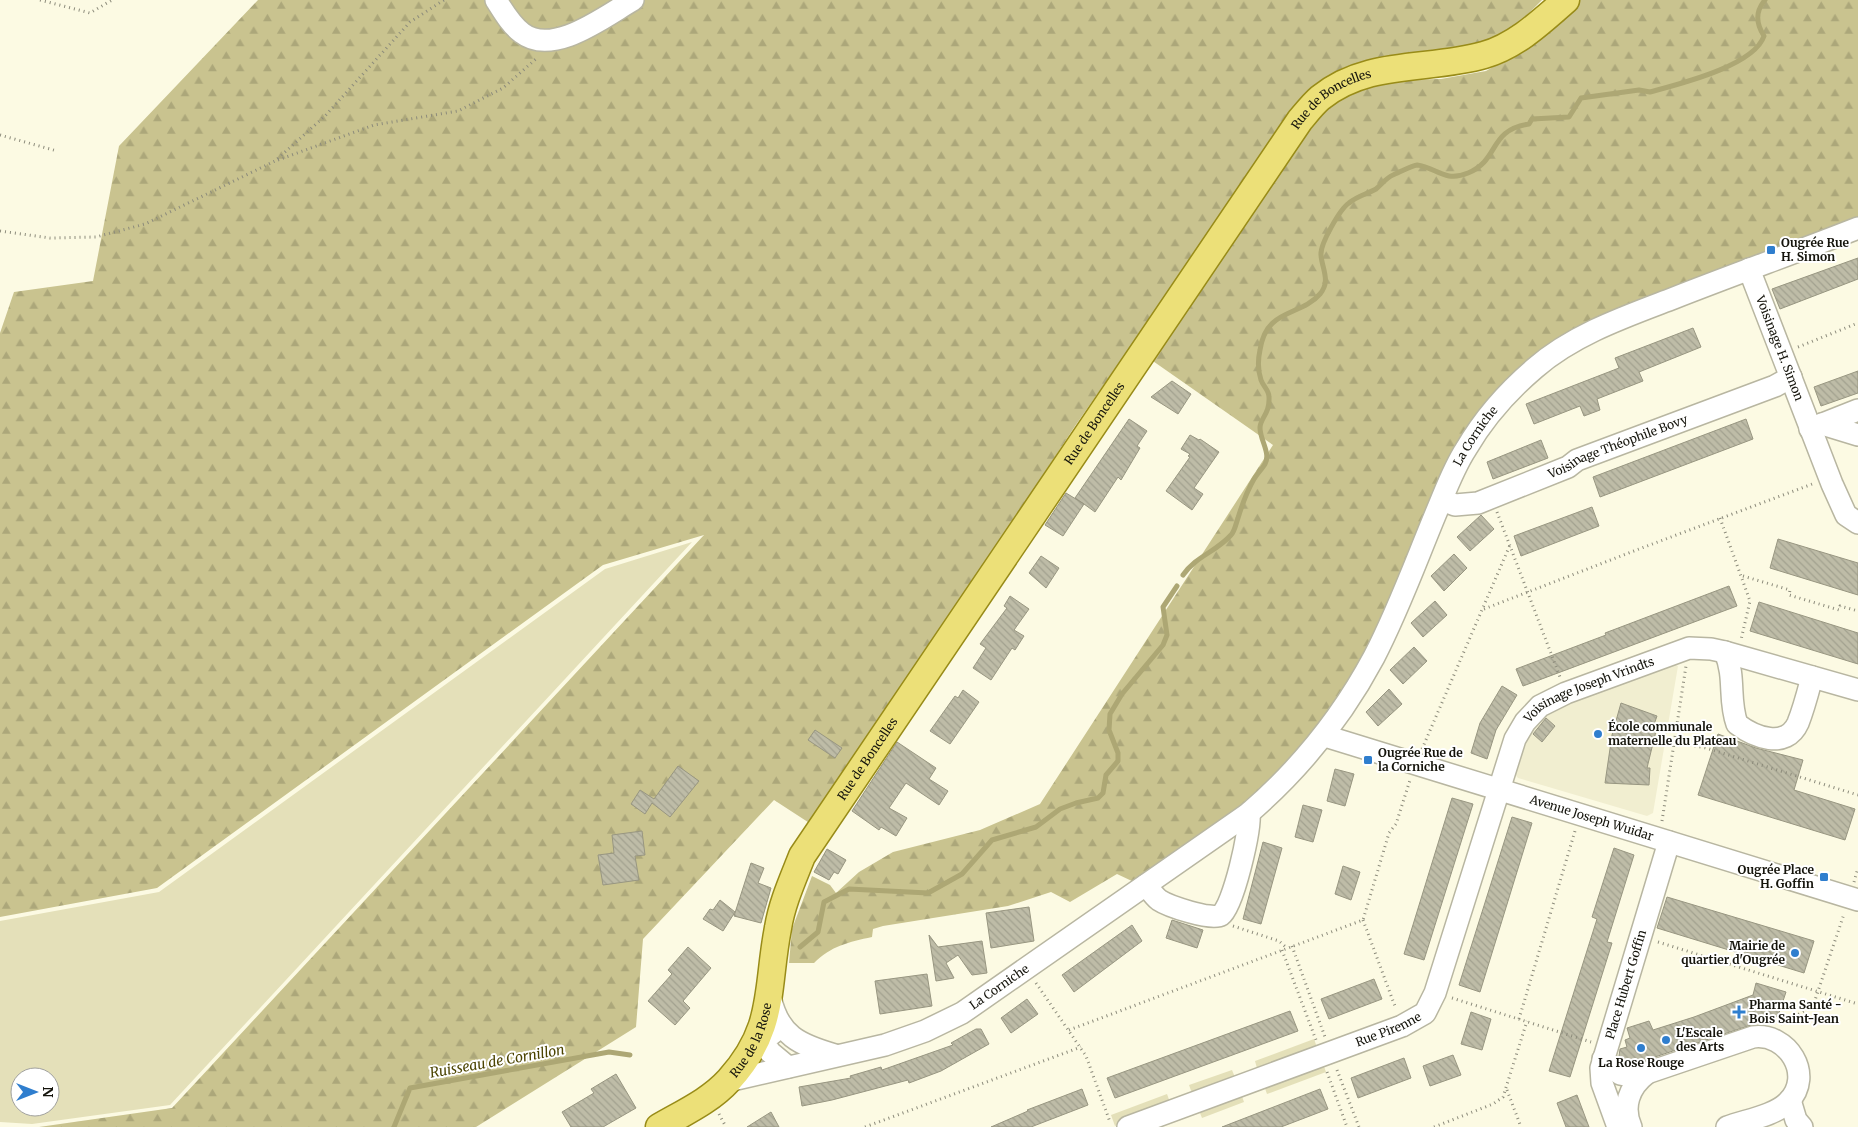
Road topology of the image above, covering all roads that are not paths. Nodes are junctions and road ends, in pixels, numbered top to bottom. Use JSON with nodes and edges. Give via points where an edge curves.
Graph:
{"nodes":[{"id":1,"x":496,"y":0,"type":"edge"},
{"id":2,"x":633,"y":0,"type":"edge"},
{"id":3,"x":1566,"y":0,"type":"edge"},
{"id":4,"x":1858,"y":228,"type":"edge"},
{"id":5,"x":1749,"y":269,"type":"junction"},
{"id":6,"x":1791,"y":377,"type":"junction"},
{"id":7,"x":1858,"y":410,"type":"edge"},
{"id":8,"x":1816,"y":426,"type":"junction"},
{"id":9,"x":1858,"y":436,"type":"edge"},
{"id":10,"x":1442,"y":500,"type":"junction"},
{"id":11,"x":1858,"y":523,"type":"edge"},
{"id":12,"x":1730,"y":654,"type":"junction"},
{"id":13,"x":1812,"y":677,"type":"junction"},
{"id":14,"x":1858,"y":690,"type":"edge"},
{"id":15,"x":1325,"y":736,"type":"junction"},
{"id":16,"x":1498,"y":790,"type":"junction"},
{"id":17,"x":1249,"y":812,"type":"junction"},
{"id":18,"x":1665,"y":840,"type":"junction"},
{"id":19,"x":1146,"y":885,"type":"junction"},
{"id":20,"x":1853,"y":899,"type":"edge"},
{"id":21,"x":770,"y":996,"type":"junction"},
{"id":22,"x":760,"y":1034,"type":"junction"},
{"id":23,"x":790,"y":1036,"type":"junction"},
{"id":24,"x":1604,"y":1053,"type":"junction"},
{"id":25,"x":836,"y":1055,"type":"junction"},
{"id":26,"x":788,"y":1067,"type":"junction"},
{"id":27,"x":1646,"y":1074,"type":"junction"},
{"id":28,"x":728,"y":1081,"type":"junction"},
{"id":29,"x":1790,"y":1100,"type":"junction"},
{"id":30,"x":659,"y":1127,"type":"edge"},
{"id":31,"x":1128,"y":1127,"type":"edge"},
{"id":32,"x":1618,"y":1127,"type":"edge"},
{"id":33,"x":1631,"y":1127,"type":"edge"},
{"id":34,"x":1727,"y":1127,"type":"edge"},
{"id":35,"x":1802,"y":1127,"type":"edge"}],
"edges":[{"from":1,"to":2,"type":"street","via":[[523,34],[548,42],[581,29]]},
{"from":3,"to":21,"type":"main road","name":"Rue de Boncelles","via":[[1534,28],[1485,55],[1392,67],[1366,74],[1320,98],[1300,120],[802,856],[778,928]]},
{"from":4,"to":5,"type":"street","name":"La Corniche"},
{"from":5,"to":6,"type":"street","name":"Voisinage H. Simon"},
{"from":5,"to":10,"type":"street","name":"La Corniche","via":[[1615,322],[1582,337],[1545,360],[1490,413],[1465,450]]},
{"from":6,"to":8,"type":"street","name":"Voisinage H. Simon"},
{"from":6,"to":10,"type":"street","name":"Voisinage Théophile Bovy","via":[[1577,460],[1568,468],[1478,503],[1461,506]]},
{"from":7,"to":8,"type":"street"},
{"from":8,"to":9,"type":"street"},
{"from":8,"to":11,"type":"street","name":"Voisinage H. Simon","via":[[1830,478],[1846,515]]},
{"from":10,"to":15,"type":"street","name":"La Corniche","via":[[1374,657]]},
{"from":12,"to":13,"type":"street","name":"Voisinage Joseph Vrindts"},
{"from":12,"to":13,"type":"street","via":[[1733,712],[1737,724],[1764,738],[1782,737],[1798,724]]},
{"from":12,"to":16,"type":"street","name":"Voisinage Joseph Vrindts","via":[[1689,648],[1566,693],[1540,706],[1515,739]]},
{"from":13,"to":14,"type":"street","name":"Voisinage Joseph Vrindts"},
{"from":15,"to":16,"type":"street","name":"Avenue Joseph Wuidar"},
{"from":15,"to":17,"type":"street","name":"La Corniche","via":[[1276,790]]},
{"from":16,"to":18,"type":"street","name":"Avenue Joseph Wuidar"},
{"from":16,"to":31,"type":"street","name":"Rue Pirenne","via":[[1425,1013],[1334,1061]]},
{"from":17,"to":19,"type":"street","name":"La Corniche"},
{"from":17,"to":19,"type":"street","via":[[1249,831],[1231,897],[1226,911],[1220,916],[1211,918],[1167,904]]},
{"from":18,"to":20,"type":"street","name":"Avenue Joseph Wuidar"},
{"from":18,"to":24,"type":"street","name":"Place Hubert Goffin"},
{"from":19,"to":25,"type":"street","name":"La Corniche","via":[[962,1013],[893,1042]]},
{"from":21,"to":22,"type":"main road","name":"Rue de la Rose"},
{"from":21,"to":23,"type":"street","name":"La Corniche","via":[[774,1012]]},
{"from":22,"to":23,"type":"street","name":"La Corniche"},
{"from":22,"to":26,"type":"street","via":[[770,1052]]},
{"from":22,"to":28,"type":"main road","name":"Rue de la Rose"},
{"from":23,"to":25,"type":"street","name":"La Corniche","via":[[806,1046]]},
{"from":24,"to":27,"type":"street","via":[[1614,1070],[1627,1076]]},
{"from":24,"to":32,"type":"street","name":"Place Hubert Goffin","via":[[1602,1083]]},
{"from":25,"to":26,"type":"street","name":"La Corniche"},
{"from":26,"to":28,"type":"street","name":"Rue de la Rose"},
{"from":27,"to":29,"type":"street","via":[[1764,1035],[1787,1048],[1796,1062],[1798,1076]]},
{"from":27,"to":33,"type":"street","via":[[1635,1084],[1628,1099]]},
{"from":28,"to":30,"type":"main road","name":"Rue de la Rose","via":[[710,1097]]},
{"from":29,"to":34,"type":"street","via":[[1776,1109]]},
{"from":29,"to":35,"type":"street","via":[[1793,1114]]}]}
